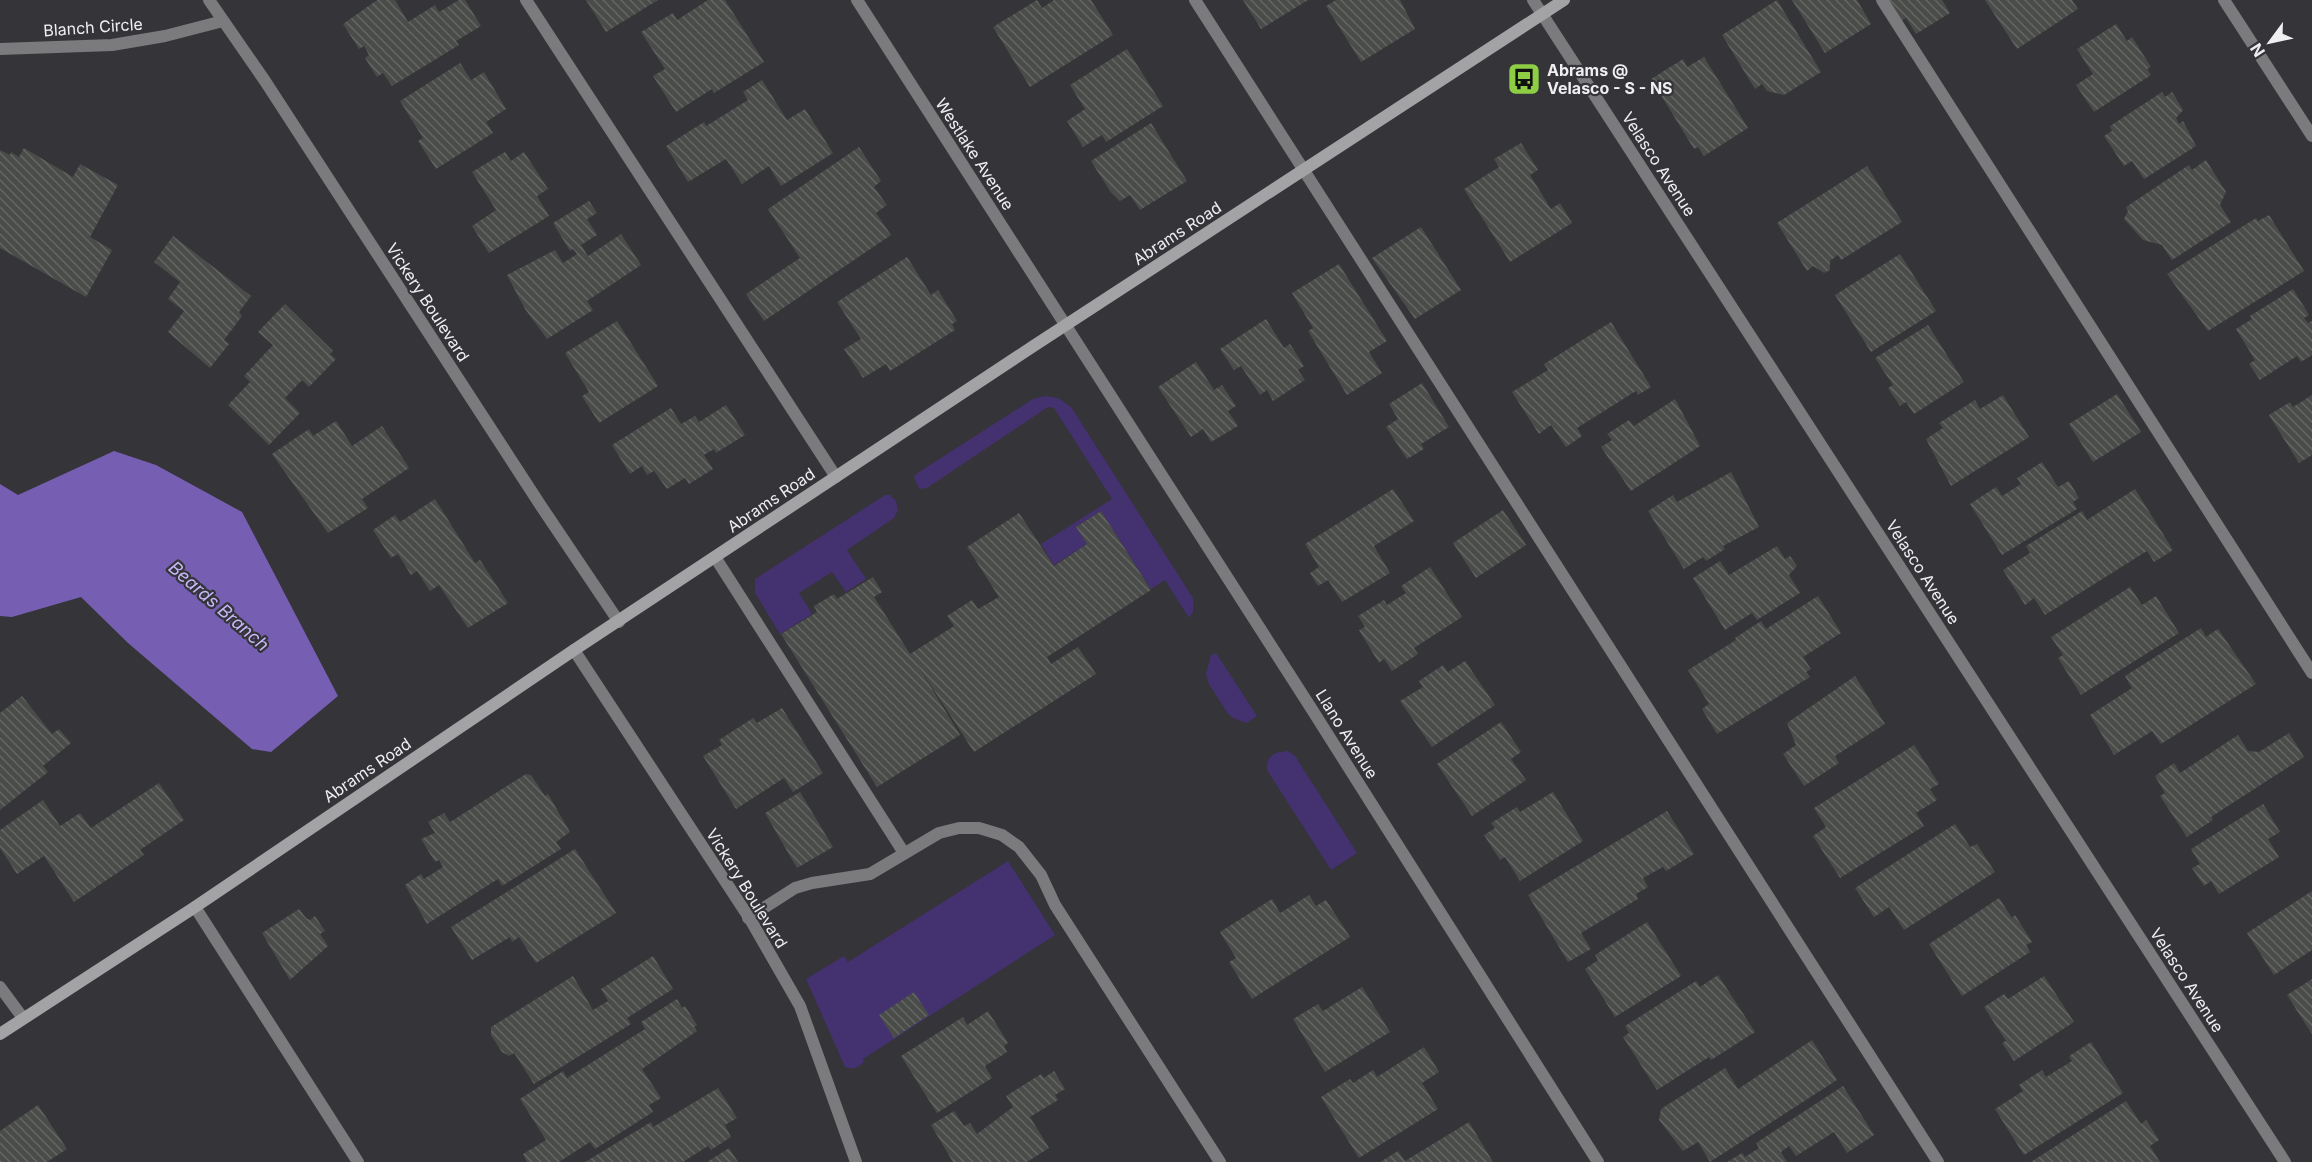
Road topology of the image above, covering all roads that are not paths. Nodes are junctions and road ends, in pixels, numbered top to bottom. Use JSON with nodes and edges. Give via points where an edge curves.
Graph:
{"nodes":[{"id":1,"x":209,"y":0,"type":"edge"},
{"id":2,"x":526,"y":0,"type":"edge"},
{"id":3,"x":856,"y":0,"type":"edge"},
{"id":4,"x":1195,"y":0,"type":"edge"},
{"id":5,"x":1533,"y":0,"type":"edge"},
{"id":6,"x":1564,"y":0,"type":"edge"},
{"id":7,"x":1882,"y":0,"type":"edge"},
{"id":8,"x":2224,"y":0,"type":"edge"},
{"id":9,"x":1542,"y":14,"type":"junction"},
{"id":10,"x":223,"y":21,"type":"junction"},
{"id":11,"x":0,"y":49,"type":"edge"},
{"id":12,"x":2312,"y":136,"type":"edge"},
{"id":13,"x":1304,"y":170,"type":"junction"},
{"id":14,"x":1065,"y":326,"type":"junction"},
{"id":15,"x":836,"y":477,"type":"junction"},
{"id":16,"x":715,"y":557,"type":"junction"},
{"id":17,"x":619,"y":622,"type":"junction"},
{"id":18,"x":573,"y":650,"type":"junction"},
{"id":19,"x":2312,"y":673,"type":"edge"},
{"id":20,"x":904,"y":853,"type":"junction"},
{"id":21,"x":195,"y":906,"type":"junction"},
{"id":22,"x":748,"y":918,"type":"junction"},
{"id":23,"x":0,"y":987,"type":"edge"},
{"id":24,"x":23,"y":1018,"type":"junction"},
{"id":25,"x":0,"y":1034,"type":"edge"},
{"id":26,"x":358,"y":1162,"type":"edge"},
{"id":27,"x":856,"y":1162,"type":"edge"},
{"id":28,"x":1221,"y":1162,"type":"edge"},
{"id":29,"x":1598,"y":1162,"type":"edge"},
{"id":30,"x":1938,"y":1162,"type":"edge"},
{"id":31,"x":2285,"y":1162,"type":"edge"}],
"edges":[{"from":1,"to":10,"type":"street","name":"Vickery Boulevard"},
{"from":2,"to":15,"type":"street"},
{"from":3,"to":14,"type":"street","name":"Westlake Avenue"},
{"from":4,"to":13,"type":"street"},
{"from":5,"to":9,"type":"street","name":"Velasco Avenue"},
{"from":6,"to":9,"type":"main road","name":"Abrams Road"},
{"from":7,"to":19,"type":"street"},
{"from":8,"to":12,"type":"street"},
{"from":9,"to":13,"type":"main road","name":"Abrams Road"},
{"from":9,"to":31,"type":"street","name":"Velasco Avenue"},
{"from":10,"to":11,"type":"street","name":"Blanch Circle","via":[[112,45]]},
{"from":10,"to":17,"type":"street","name":"Vickery Boulevard"},
{"from":13,"to":14,"type":"main road","name":"Abrams Road"},
{"from":13,"to":30,"type":"street"},
{"from":14,"to":15,"type":"main road","name":"Abrams Road"},
{"from":14,"to":29,"type":"street","name":"Llano Avenue"},
{"from":15,"to":16,"type":"main road","name":"Abrams Road"},
{"from":16,"to":17,"type":"main road","name":"Abrams Road"},
{"from":16,"to":20,"type":"street"},
{"from":17,"to":18,"type":"main road","name":"Abrams Road"},
{"from":18,"to":21,"type":"main road","name":"Abrams Road"},
{"from":18,"to":22,"type":"street","name":"Vickery Boulevard"},
{"from":20,"to":22,"type":"street","via":[[870,874],[795,888]]},
{"from":20,"to":28,"type":"street","via":[[939,833],[959,828],[980,828],[1002,835],[1019,847],[1041,874],[1055,905]]},
{"from":21,"to":24,"type":"main road","name":"Abrams Road"},
{"from":21,"to":26,"type":"street"},
{"from":22,"to":27,"type":"street","name":"Vickery Boulevard","via":[[800,1006]]},
{"from":23,"to":24,"type":"street"},
{"from":24,"to":25,"type":"main road","name":"Abrams Road"}]}
